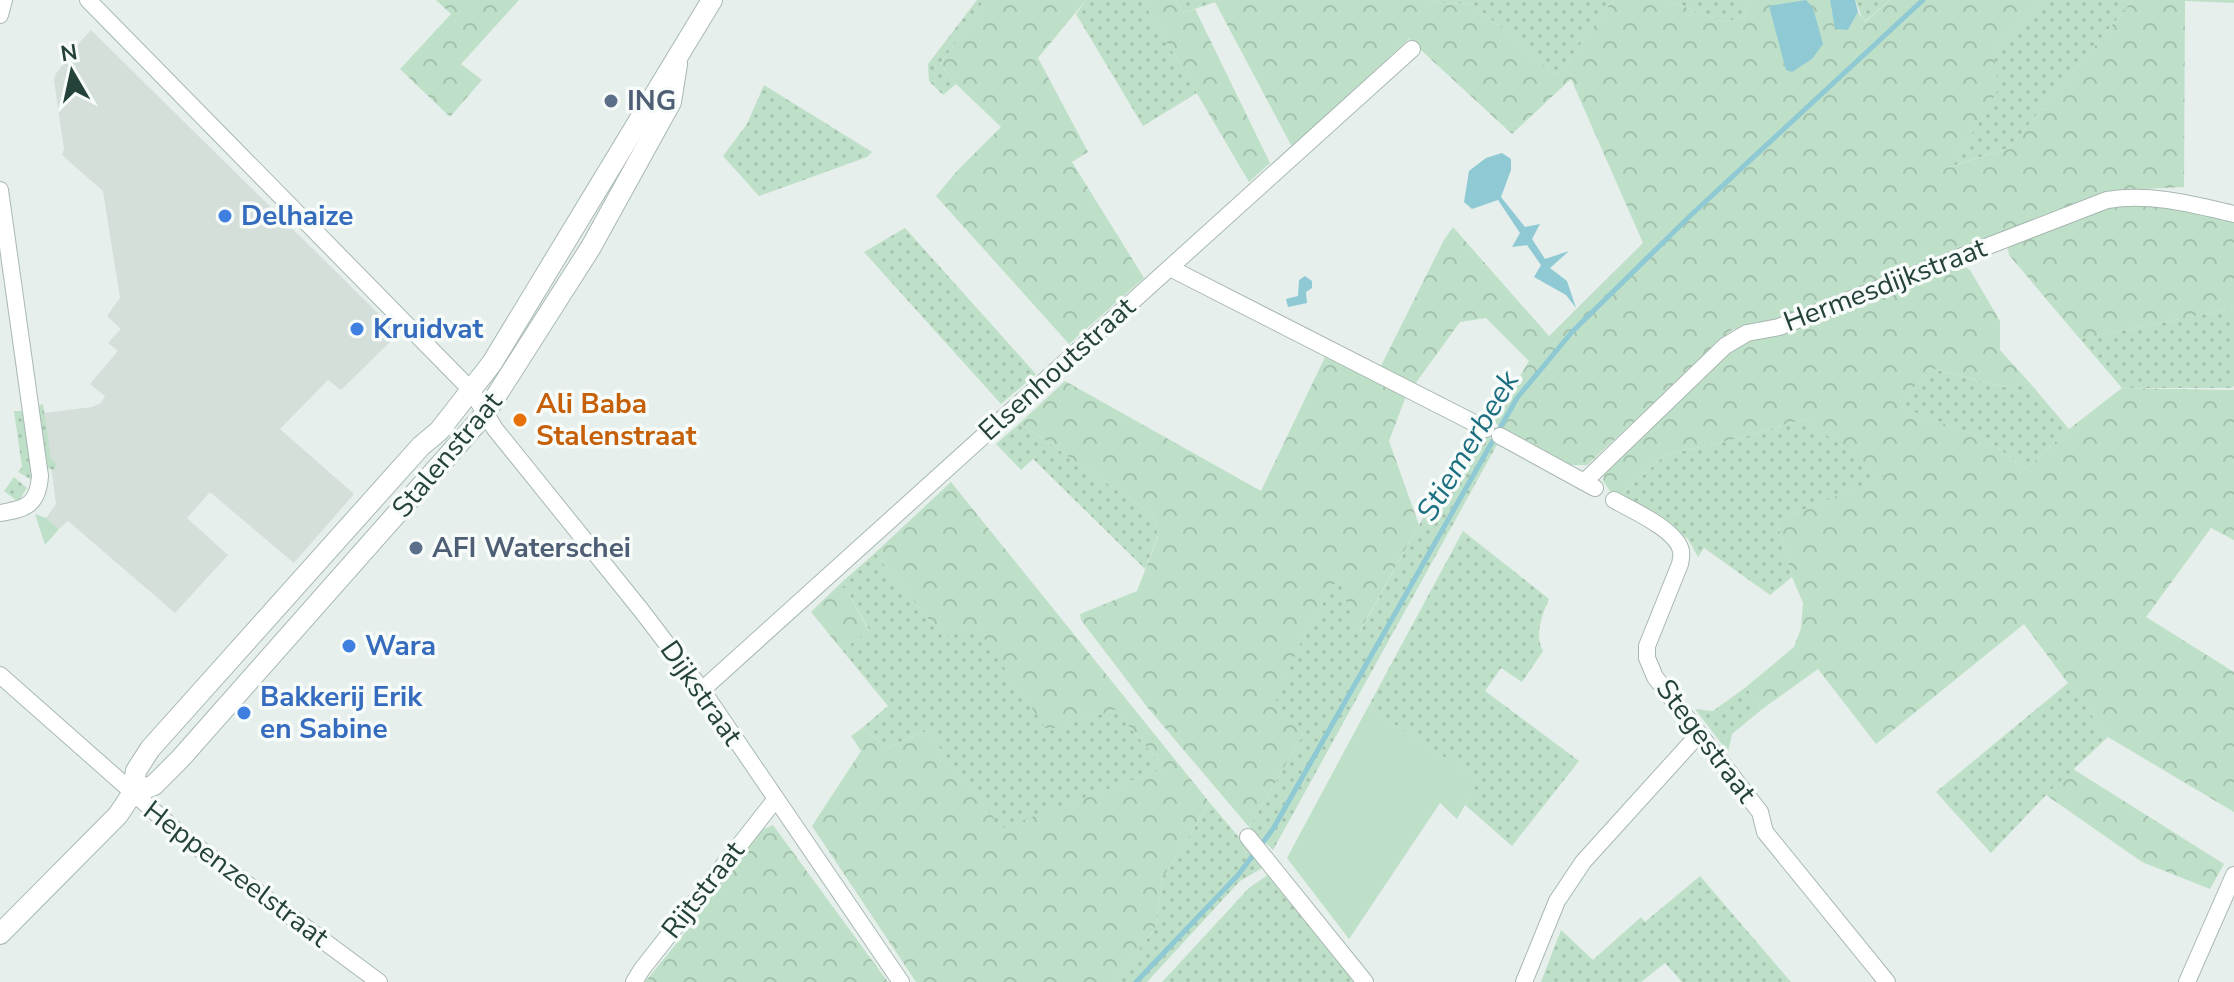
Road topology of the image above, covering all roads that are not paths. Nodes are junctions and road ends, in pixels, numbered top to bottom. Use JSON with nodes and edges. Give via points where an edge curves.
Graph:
{"nodes":[{"id":1,"x":4,"y":0,"type":"edge"},
{"id":2,"x":88,"y":0,"type":"edge"},
{"id":3,"x":710,"y":1,"type":"edge"},
{"id":4,"x":0,"y":15,"type":"edge"},
{"id":5,"x":1412,"y":49,"type":"dead end"},
{"id":6,"x":679,"y":57,"type":"junction"},
{"id":7,"x":0,"y":190,"type":"edge"},
{"id":8,"x":2234,"y":214,"type":"edge"},
{"id":9,"x":570,"y":235,"type":"junction"},
{"id":10,"x":591,"y":247,"type":"junction"},
{"id":11,"x":1170,"y":268,"type":"junction"},
{"id":12,"x":471,"y":390,"type":"junction"},
{"id":13,"x":484,"y":415,"type":"junction"},
{"id":14,"x":421,"y":446,"type":"junction"},
{"id":15,"x":442,"y":464,"type":"junction"},
{"id":16,"x":1614,"y":500,"type":"dead end"},
{"id":17,"x":0,"y":513,"type":"edge"},
{"id":18,"x":1,"y":678,"type":"edge"},
{"id":19,"x":702,"y":690,"type":"junction"},
{"id":20,"x":1699,"y":734,"type":"junction"},
{"id":21,"x":150,"y":749,"type":"junction"},
{"id":22,"x":171,"y":768,"type":"junction"},
{"id":23,"x":132,"y":794,"type":"junction"},
{"id":24,"x":775,"y":800,"type":"junction"},
{"id":25,"x":1249,"y":838,"type":"dead end"},
{"id":26,"x":2234,"y":875,"type":"edge"},
{"id":27,"x":0,"y":934,"type":"edge"},
{"id":28,"x":379,"y":982,"type":"edge"},
{"id":29,"x":634,"y":982,"type":"edge"},
{"id":30,"x":901,"y":982,"type":"edge"},
{"id":31,"x":1365,"y":982,"type":"edge"},
{"id":32,"x":1524,"y":982,"type":"edge"},
{"id":33,"x":1887,"y":982,"type":"edge"},
{"id":34,"x":2187,"y":982,"type":"edge"}],
"edges":[{"from":1,"to":4,"type":"street"},
{"from":2,"to":12,"type":"street","name":"Dijkstraat"},
{"from":3,"to":6,"type":"street","name":"Stalenstraat"},
{"from":5,"to":11,"type":"street","name":"Elsenhoutstraat"},
{"from":6,"to":9,"type":"street","name":"Stalenstraat"},
{"from":6,"to":10,"type":"street","name":"Stalenstraat","via":[[671,102]]},
{"from":7,"to":17,"type":"street","via":[[40,487],[23,509]]},
{"from":8,"to":11,"type":"street","name":"Hermesdijkstraat","via":[[2135,195],[2107,200],[1779,327],[1747,333],[1725,346],[1590,485]]},
{"from":9,"to":10,"type":"street"},
{"from":9,"to":12,"type":"street","name":"Stalenstraat"},
{"from":10,"to":13,"type":"street","name":"Stalenstraat"},
{"from":11,"to":19,"type":"street","name":"Elsenhoutstraat"},
{"from":12,"to":13,"type":"street","name":"Dijkstraat"},
{"from":12,"to":14,"type":"street","name":"Stalenstraat"},
{"from":13,"to":15,"type":"street","name":"Stalenstraat"},
{"from":13,"to":19,"type":"street","name":"Dijkstraat"},
{"from":14,"to":15,"type":"street"},
{"from":14,"to":21,"type":"street","name":"Stalenstraat"},
{"from":15,"to":22,"type":"street","name":"Stalenstraat"},
{"from":16,"to":20,"type":"street","name":"Stegestraat","via":[[1657,524],[1681,549],[1680,564],[1650,634],[1647,658],[1655,677]]},
{"from":18,"to":23,"type":"street","name":"Heppenzeelstraat"},
{"from":19,"to":24,"type":"street","name":"Dijkstraat"},
{"from":20,"to":32,"type":"street","via":[[1583,862],[1557,901]]},
{"from":20,"to":33,"type":"street","name":"Stegestraat","via":[[1760,812],[1765,832]]},
{"from":21,"to":22,"type":"street","via":[[157,764]]},
{"from":21,"to":23,"type":"street","name":"Stalenstraat","via":[[136,771]]},
{"from":22,"to":23,"type":"street","name":"Stalenstraat","via":[[154,785]]},
{"from":23,"to":27,"type":"street","name":"Stalenstraat","via":[[118,815]]},
{"from":23,"to":28,"type":"street","name":"Heppenzeelstraat"},
{"from":24,"to":29,"type":"street","name":"Rijtstraat"},
{"from":24,"to":30,"type":"street","name":"Dijkstraat"},
{"from":25,"to":31,"type":"street"},
{"from":26,"to":34,"type":"street"}]}
